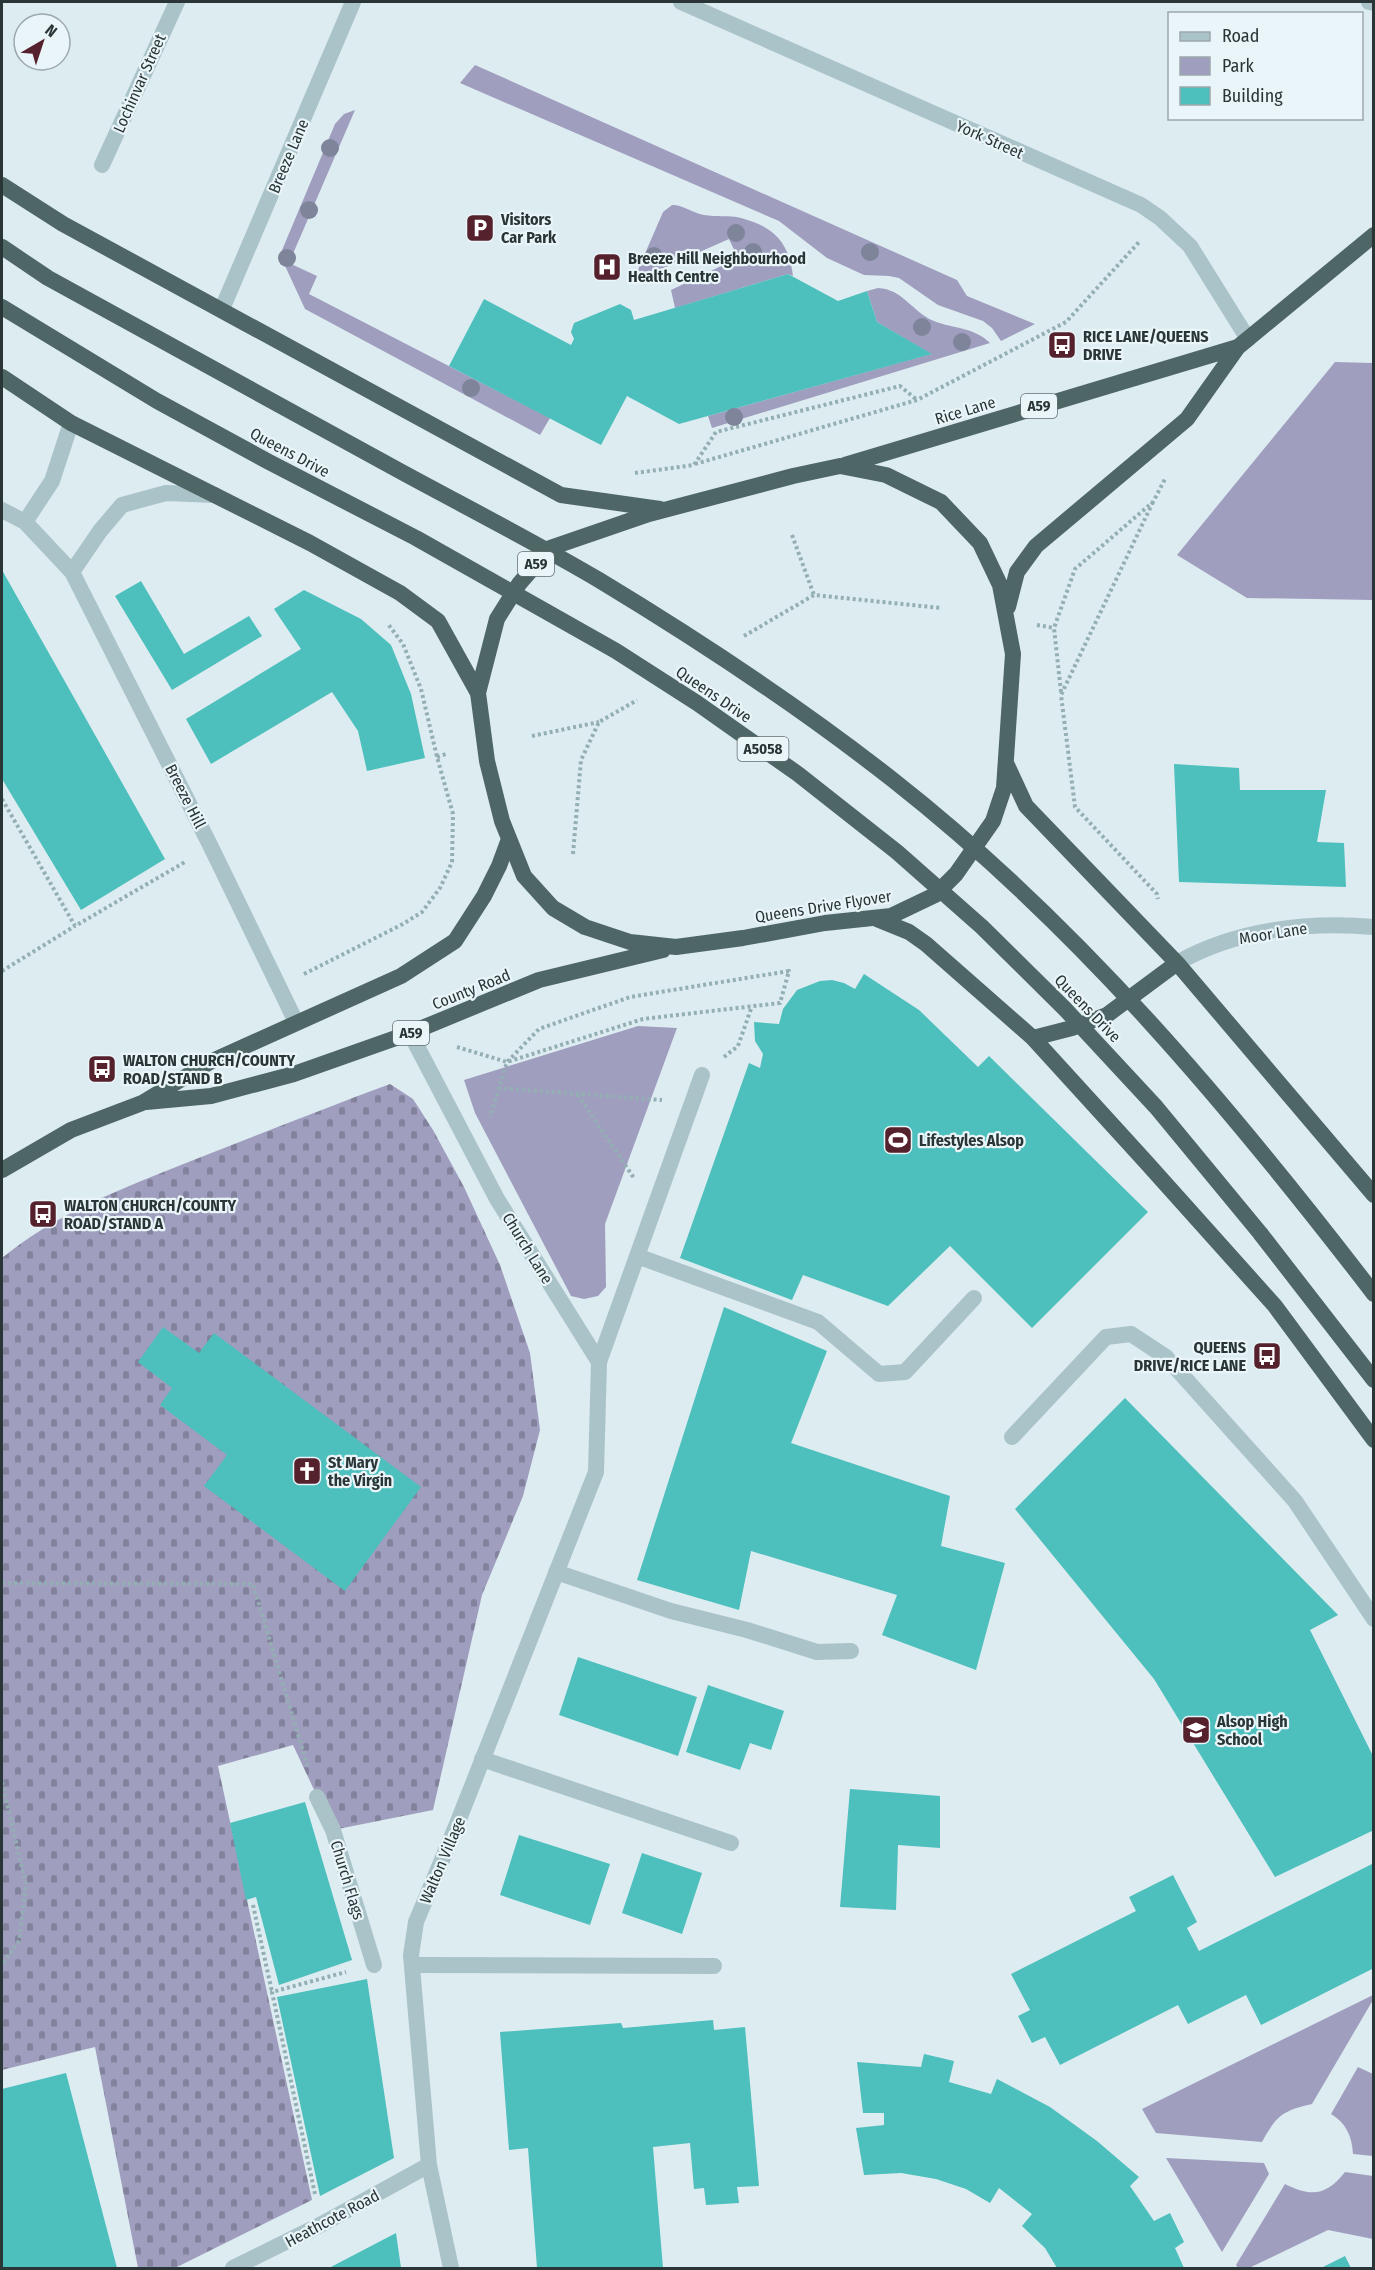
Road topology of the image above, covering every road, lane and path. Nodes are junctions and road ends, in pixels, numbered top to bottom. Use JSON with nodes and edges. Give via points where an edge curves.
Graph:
{"nodes":[{"id":1,"x":177,"y":2,"type":"edge"},
{"id":2,"x":353,"y":2,"type":"edge"},
{"id":3,"x":681,"y":2,"type":"edge"},
{"id":4,"x":1369,"y":2,"type":"edge"},
{"id":5,"x":1374,"y":3,"type":"edge"},
{"id":6,"x":102,"y":165,"type":"dead end"},
{"id":7,"x":2,"y":185,"type":"edge"},
{"id":8,"x":1160,"y":218,"type":"junction"},
{"id":9,"x":1374,"y":235,"type":"edge"},
{"id":10,"x":2,"y":247,"type":"edge"},
{"id":11,"x":2,"y":307,"type":"edge"},
{"id":12,"x":222,"y":309,"type":"junction"},
{"id":13,"x":1243,"y":343,"type":"junction"},
{"id":14,"x":2,"y":377,"type":"edge"},
{"id":15,"x":917,"y":400,"type":"junction"},
{"id":16,"x":71,"y":423,"type":"junction"},
{"id":17,"x":761,"y":445,"type":"junction"},
{"id":18,"x":763,"y":452,"type":"dead end"},
{"id":19,"x":694,"y":465,"type":"junction"},
{"id":20,"x":840,"y":466,"type":"junction"},
{"id":21,"x":628,"y":474,"type":"dead end"},
{"id":22,"x":219,"y":495,"type":"junction"},
{"id":23,"x":1153,"y":502,"type":"dead end"},
{"id":24,"x":667,"y":509,"type":"junction"},
{"id":25,"x":2,"y":510,"type":"edge"},
{"id":26,"x":24,"y":522,"type":"junction"},
{"id":27,"x":792,"y":535,"type":"dead end"},
{"id":28,"x":72,"y":572,"type":"junction"},
{"id":29,"x":941,"y":608,"type":"dead end"},
{"id":30,"x":1007,"y":612,"type":"junction"},
{"id":31,"x":383,"y":617,"type":"dead end"},
{"id":32,"x":1037,"y":625,"type":"dead end"},
{"id":33,"x":478,"y":693,"type":"junction"},
{"id":34,"x":1061,"y":694,"type":"junction"},
{"id":35,"x":599,"y":722,"type":"dead end"},
{"id":36,"x":532,"y":736,"type":"dead end"},
{"id":37,"x":446,"y":754,"type":"dead end"},
{"id":38,"x":436,"y":757,"type":"junction"},
{"id":39,"x":1006,"y":762,"type":"junction"},
{"id":40,"x":2,"y":799,"type":"edge"},
{"id":41,"x":509,"y":839,"type":"junction"},
{"id":42,"x":211,"y":847,"type":"junction"},
{"id":43,"x":1160,"y":904,"type":"dead end"},
{"id":44,"x":873,"y":918,"type":"junction"},
{"id":45,"x":75,"y":926,"type":"junction"},
{"id":46,"x":1374,"y":927,"type":"edge"},
{"id":47,"x":676,"y":947,"type":"junction"},
{"id":48,"x":1177,"y":963,"type":"junction"},
{"id":49,"x":2,"y":971,"type":"edge"},
{"id":50,"x":279,"y":987,"type":"junction"},
{"id":51,"x":752,"y":1006,"type":"junction"},
{"id":52,"x":296,"y":1022,"type":"junction"},
{"id":53,"x":410,"y":1033,"type":"junction"},
{"id":54,"x":1033,"y":1038,"type":"junction"},
{"id":55,"x":738,"y":1046,"type":"dead end"},
{"id":56,"x":507,"y":1062,"type":"junction"},
{"id":57,"x":702,"y":1075,"type":"dead end"},
{"id":58,"x":498,"y":1088,"type":"junction"},
{"id":59,"x":578,"y":1094,"type":"junction"},
{"id":60,"x":692,"y":1102,"type":"junction"},
{"id":61,"x":142,"y":1103,"type":"junction"},
{"id":62,"x":493,"y":1125,"type":"dead end"},
{"id":63,"x":2,"y":1170,"type":"edge"},
{"id":64,"x":1374,"y":1195,"type":"edge"},
{"id":65,"x":654,"y":1209,"type":"junction"},
{"id":66,"x":637,"y":1256,"type":"junction"},
{"id":67,"x":1374,"y":1294,"type":"edge"},
{"id":68,"x":974,"y":1298,"type":"dead end"},
{"id":69,"x":599,"y":1362,"type":"junction"},
{"id":70,"x":1374,"y":1380,"type":"edge"},
{"id":71,"x":1012,"y":1437,"type":"dead end"},
{"id":72,"x":1374,"y":1440,"type":"edge"},
{"id":73,"x":556,"y":1572,"type":"junction"},
{"id":74,"x":2,"y":1583,"type":"edge"},
{"id":75,"x":1374,"y":1619,"type":"edge"},
{"id":76,"x":851,"y":1651,"type":"dead end"},
{"id":77,"x":482,"y":1759,"type":"junction"},
{"id":78,"x":2,"y":1782,"type":"edge"},
{"id":79,"x":317,"y":1797,"type":"joint"},
{"id":80,"x":731,"y":1843,"type":"dead end"},
{"id":81,"x":253,"y":1905,"type":"dead end"},
{"id":82,"x":2,"y":1965,"type":"edge"},
{"id":83,"x":374,"y":1965,"type":"joint"},
{"id":84,"x":413,"y":1965,"type":"junction"},
{"id":85,"x":714,"y":1966,"type":"dead end"},
{"id":86,"x":272,"y":1992,"type":"junction"},
{"id":87,"x":429,"y":2165,"type":"junction"},
{"id":88,"x":322,"y":2224,"type":"junction"},
{"id":89,"x":233,"y":2268,"type":"edge"},
{"id":90,"x":451,"y":2268,"type":"edge"}],
"edges":[{"from":1,"to":6,"type":"street","name":"Lochinvar Street"},
{"from":2,"to":12,"type":"street","name":"Breeze Lane"},
{"from":3,"to":8,"type":"street","name":"York Street","via":[[1141,205]]},
{"from":4,"to":5,"type":"street"},
{"from":7,"to":12,"type":"highway","via":[[63,225]]},
{"from":8,"to":13,"type":"street","name":"York Street","via":[[1190,246]]},
{"from":8,"to":15,"type":"path","via":[[1066,322]]},
{"from":9,"to":13,"type":"highway","name":"Rice Lane","number":"A59"},
{"from":10,"to":67,"type":"highway","name":"Queens Drive","bridge":true,"via":[[48,278],[596,579],[777,695],[896,782],[1078,945],[1233,1117]]},
{"from":11,"to":70,"type":"highway","name":"Queens Drive","number":"A5058","bridge":true,"via":[[157,401],[416,538],[616,651],[798,774],[897,852],[982,927],[1065,1009],[1156,1107]]},
{"from":12,"to":24,"type":"highway","via":[[561,495]]},
{"from":13,"to":20,"type":"highway","name":"Rice Lane","number":"A59"},
{"from":13,"to":30,"type":"highway","name":"Rice Lane","number":"A59","via":[[1187,419],[1036,546],[1017,573]]},
{"from":14,"to":16,"type":"highway"},
{"from":15,"to":17,"type":"path"},
{"from":15,"to":19,"type":"path","via":[[900,386],[716,432]]},
{"from":16,"to":22,"type":"highway"},
{"from":16,"to":26,"type":"street","via":[[52,481]]},
{"from":17,"to":18,"type":"path"},
{"from":17,"to":19,"type":"path"},
{"from":19,"to":21,"type":"path"},
{"from":20,"to":24,"type":"highway","name":"Queens Drive Flyover","number":"A59"},
{"from":20,"to":30,"type":"highway","name":"Queens Drive Flyover","number":"A59","via":[[886,475],[941,502],[980,543],[1000,585]]},
{"from":22,"to":28,"type":"street","via":[[166,493],[122,505]]},
{"from":22,"to":33,"type":"highway","via":[[400,593],[438,621]]},
{"from":23,"to":34,"type":"path"},
{"from":24,"to":33,"type":"highway","name":"Queens Drive Flyover","number":"A59","via":[[550,548],[519,584],[497,619]]},
{"from":25,"to":26,"type":"street","name":"Breeze Hill"},
{"from":26,"to":28,"type":"street","name":"Breeze Hill"},
{"from":27,"to":29,"type":"path","via":[[814,595]]},
{"from":28,"to":42,"type":"street","name":"Breeze Hill"},
{"from":30,"to":39,"type":"highway","name":"Queens Drive Flyover","number":"A59","via":[[1013,654]]},
{"from":31,"to":38,"type":"path","via":[[403,644],[421,689]]},
{"from":32,"to":34,"type":"path","via":[[1054,628]]},
{"from":33,"to":41,"type":"highway","name":"Queens Drive Flyover","number":"A59","via":[[487,761]]},
{"from":34,"to":43,"type":"path","via":[[1075,807],[1157,894]]},
{"from":35,"to":36,"type":"path"},
{"from":37,"to":38,"type":"path"},
{"from":38,"to":50,"type":"path","via":[[453,814],[452,862],[440,888],[422,912],[403,924]]},
{"from":39,"to":44,"type":"highway","name":"Queens Drive Flyover","number":"A59","via":[[1004,788],[993,821],[956,874],[935,896],[891,916]]},
{"from":39,"to":48,"type":"highway","via":[[1026,806]]},
{"from":40,"to":45,"type":"path"},
{"from":41,"to":47,"type":"highway","name":"Queens Drive Flyover","number":"A59","via":[[524,876],[553,908],[585,927],[630,942]]},
{"from":41,"to":52,"type":"highway","name":"County Road","number":"A59","via":[[484,896],[455,941],[401,976]]},
{"from":42,"to":45,"type":"path"},
{"from":42,"to":50,"type":"street","name":"Breeze Hill"},
{"from":44,"to":47,"type":"highway","name":"Queens Drive Flyover","number":"A59"},
{"from":44,"to":54,"type":"highway","via":[[909,932],[926,944]]},
{"from":45,"to":49,"type":"path"},
{"from":46,"to":48,"type":"street","name":"Moor Lane","via":[[1286,928],[1216,944]]},
{"from":47,"to":53,"type":"highway","name":"County Road","number":"A59","via":[[539,980]]},
{"from":48,"to":54,"type":"highway","via":[[1107,1015]]},
{"from":48,"to":64,"type":"highway"},
{"from":50,"to":52,"type":"street","name":"Breeze Hill"},
{"from":51,"to":55,"type":"path"},
{"from":51,"to":56,"type":"path","via":[[643,1019]]},
{"from":51,"to":56,"type":"path","via":[[780,1003],[789,971],[630,997],[540,1029]]},
{"from":52,"to":61,"type":"highway","name":"County Road","number":"A59","via":[[210,1062]]},
{"from":53,"to":61,"type":"highway","name":"County Road","number":"A59","via":[[294,1074],[232,1091]]},
{"from":53,"to":69,"type":"street","name":"Church Lane","via":[[497,1199]]},
{"from":54,"to":72,"type":"highway","via":[[1275,1306]]},
{"from":56,"to":58,"type":"path"},
{"from":57,"to":60,"type":"street"},
{"from":58,"to":59,"type":"path"},
{"from":58,"to":62,"type":"path","via":[[489,1115]]},
{"from":59,"to":60,"type":"path"},
{"from":59,"to":65,"type":"path"},
{"from":60,"to":65,"type":"street"},
{"from":61,"to":63,"type":"highway","name":"County Road","number":"A59","via":[[71,1130]]},
{"from":65,"to":66,"type":"street"},
{"from":66,"to":68,"type":"street","via":[[818,1322],[879,1374],[905,1372]]},
{"from":66,"to":69,"type":"street"},
{"from":69,"to":73,"type":"street","name":"Walton Village","via":[[596,1472]]},
{"from":71,"to":75,"type":"street","via":[[1106,1337],[1131,1334],[1166,1357],[1295,1501]]},
{"from":73,"to":76,"type":"street","via":[[671,1611],[818,1652]]},
{"from":73,"to":77,"type":"street","name":"Walton Village"},
{"from":74,"to":79,"type":"path","via":[[253,1584]]},
{"from":77,"to":80,"type":"street"},
{"from":77,"to":84,"type":"street","name":"Walton Village","via":[[416,1922]]},
{"from":78,"to":82,"type":"path","via":[[26,1886],[19,1941]]},
{"from":79,"to":83,"type":"street","name":"Church Flags","via":[[333,1830]]},
{"from":81,"to":86,"type":"path"},
{"from":83,"to":86,"type":"path"},
{"from":84,"to":85,"type":"street"},
{"from":84,"to":87,"type":"street","name":"Walton Village"},
{"from":86,"to":88,"type":"path"},
{"from":87,"to":88,"type":"street","name":"Heathcote Road"},
{"from":87,"to":90,"type":"street","name":"Walton Village"},
{"from":88,"to":89,"type":"street","name":"Heathcote Road"}]}
